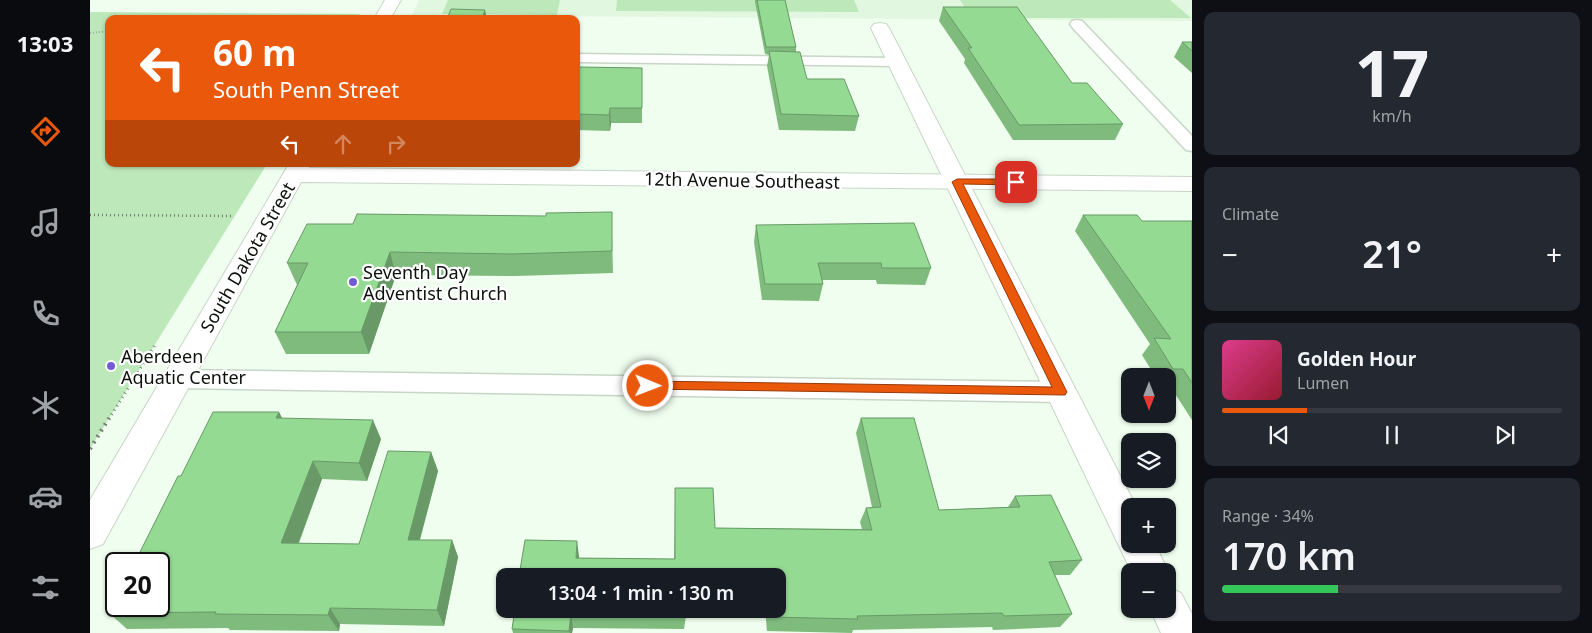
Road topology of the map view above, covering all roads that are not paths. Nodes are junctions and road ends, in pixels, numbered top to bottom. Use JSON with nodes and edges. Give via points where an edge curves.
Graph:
{"nodes":[{"id":1,"x":393,"y":0,"type":"edge"},
{"id":2,"x":384,"y":15,"type":"edge"},
{"id":3,"x":1077,"y":24,"type":"dead end"},
{"id":4,"x":880,"y":28,"type":"dead end"},
{"id":5,"x":580,"y":58,"type":"edge"},
{"id":6,"x":896,"y":62,"type":"junction"},
{"id":7,"x":1192,"y":146,"type":"edge"},
{"id":8,"x":296,"y":170,"type":"edge"},
{"id":9,"x":957,"y":182,"type":"junction"},
{"id":10,"x":1192,"y":184,"type":"edge"},
{"id":11,"x":177,"y":379,"type":"junction"},
{"id":12,"x":1060,"y":392,"type":"junction"},
{"id":13,"x":1121,"y":513,"type":"edge"},
{"id":14,"x":90,"y":533,"type":"edge"},
{"id":15,"x":1174,"y":618,"type":"edge"},
{"id":16,"x":1181,"y":633,"type":"edge"}],
"edges":[{"from":1,"to":2,"type":"street"},
{"from":3,"to":7,"type":"lane"},
{"from":4,"to":6,"type":"street"},
{"from":5,"to":6,"type":"lane"},
{"from":6,"to":9,"type":"street"},
{"from":8,"to":9,"type":"street","name":"12th Avenue Southeast"},
{"from":8,"to":11,"type":"street","name":"South Dakota Street"},
{"from":9,"to":10,"type":"street","name":"12th Avenue Southeast"},
{"from":9,"to":12,"type":"street"},
{"from":11,"to":12,"type":"lane"},
{"from":11,"to":14,"type":"street","name":"South Dakota Street"},
{"from":12,"to":13,"type":"street"},
{"from":15,"to":16,"type":"street"}]}
